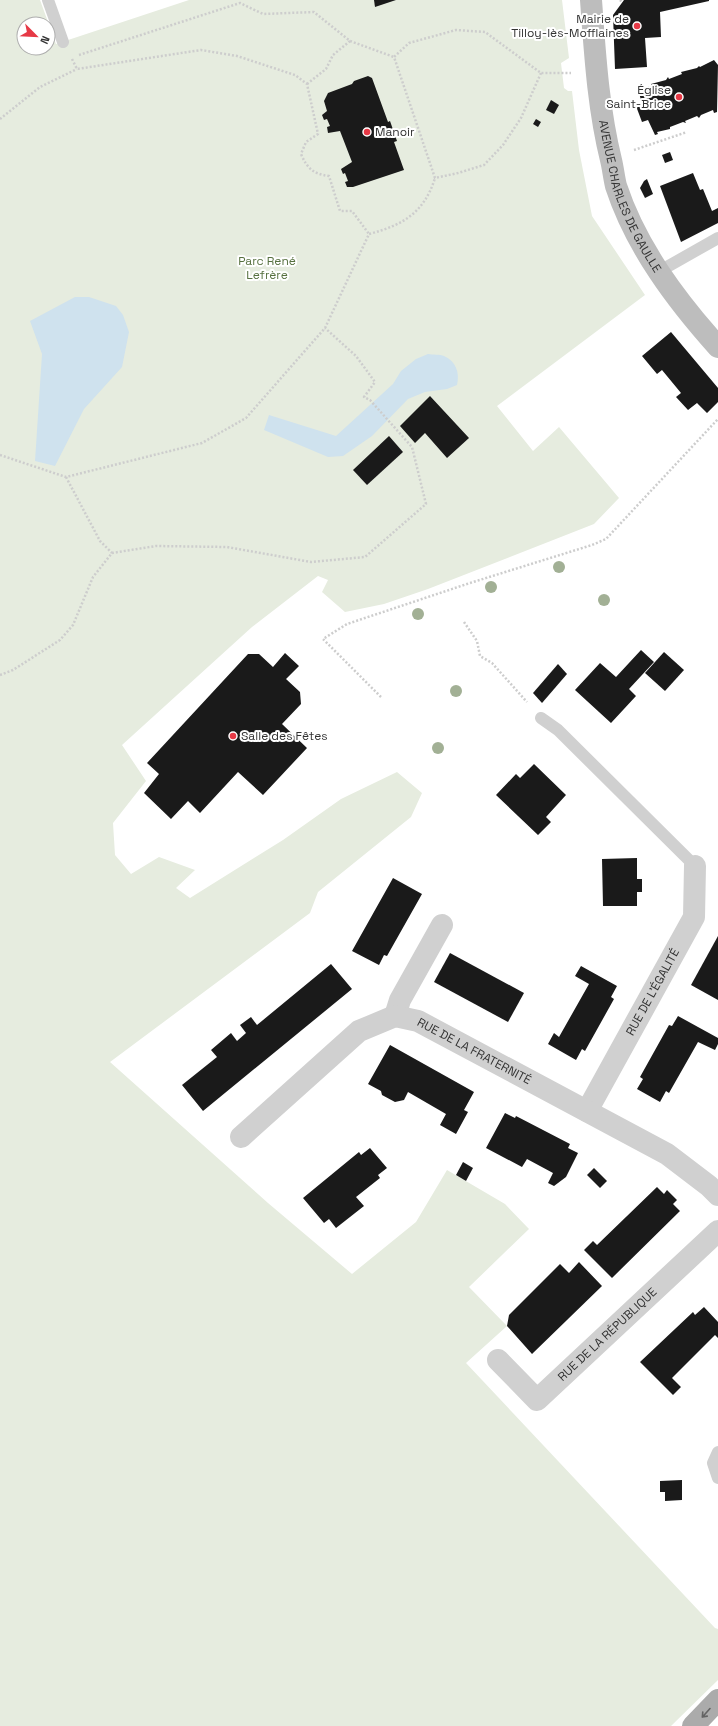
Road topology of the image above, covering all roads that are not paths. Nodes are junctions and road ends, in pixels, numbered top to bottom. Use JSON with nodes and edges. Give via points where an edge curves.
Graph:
{"nodes":[{"id":1,"x":48,"y":0,"type":"edge"},
{"id":2,"x":591,"y":0,"type":"edge"},
{"id":3,"x":63,"y":42,"type":"dead end"},
{"id":4,"x":718,"y":238,"type":"edge"},
{"id":5,"x":658,"y":272,"type":"junction"},
{"id":6,"x":718,"y":347,"type":"edge"},
{"id":7,"x":541,"y":718,"type":"road end"},
{"id":8,"x":695,"y":866,"type":"joint"},
{"id":9,"x":442,"y":926,"type":"dead end"},
{"id":10,"x":395,"y":1016,"type":"junction"},
{"id":11,"x":587,"y":1111,"type":"junction"},
{"id":12,"x":241,"y":1137,"type":"dead end"},
{"id":13,"x":718,"y":1195,"type":"edge"},
{"id":14,"x":718,"y":1231,"type":"edge"},
{"id":15,"x":498,"y":1360,"type":"dead end"},
{"id":16,"x":718,"y":1452,"type":"edge"},
{"id":17,"x":718,"y":1478,"type":"edge"},
{"id":18,"x":718,"y":1700,"type":"edge"},
{"id":19,"x":693,"y":1726,"type":"edge"}],
"edges":[{"from":1,"to":3,"type":"lane"},
{"from":2,"to":5,"type":"street","name":"AVENUE CHARLES DE GAULLE","via":[[595,69],[616,185],[624,208]]},
{"from":4,"to":5,"type":"lane"},
{"from":5,"to":6,"type":"street","name":"AVENUE CHARLES DE GAULLE"},
{"from":7,"to":8,"type":"lane","via":[[558,730]]},
{"from":8,"to":11,"type":"street","name":"RUE DE L'ÉGALITÉ","via":[[694,917]]},
{"from":9,"to":10,"type":"street","via":[[400,1000]]},
{"from":10,"to":11,"type":"street","name":"RUE DE LA FRATERNITÉ","via":[[418,1021]]},
{"from":10,"to":12,"type":"street","via":[[359,1032]]},
{"from":11,"to":13,"type":"street","name":"RUE DE LA FRATERNITÉ","via":[[667,1154]]},
{"from":14,"to":15,"type":"street","name":"RUE DE LA RÉPUBLIQUE","via":[[537,1400]]},
{"from":16,"to":17,"type":"lane","via":[[713,1463]]},
{"from":18,"to":19,"type":"main road","one_way":true}]}
